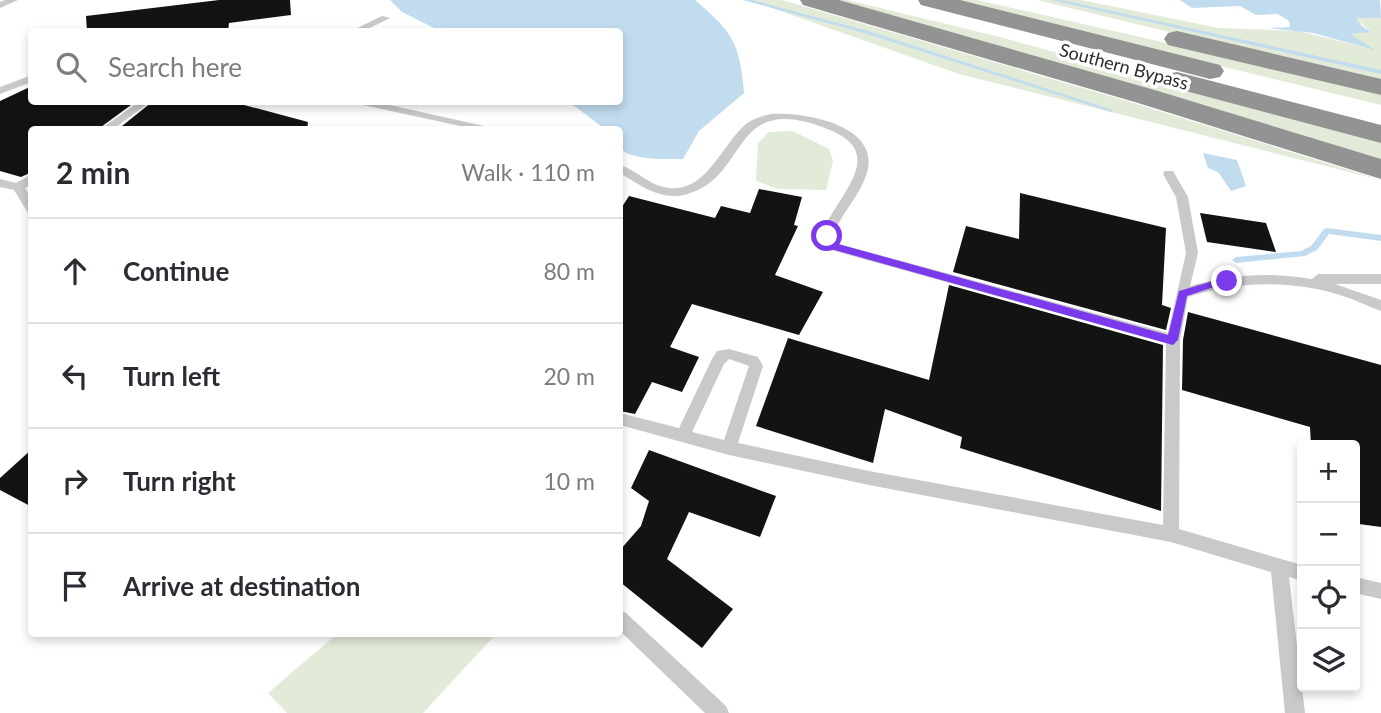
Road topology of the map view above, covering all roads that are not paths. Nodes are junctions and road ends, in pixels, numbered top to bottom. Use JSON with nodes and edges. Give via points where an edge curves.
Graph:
{"nodes":[{"id":1,"x":14,"y":0,"type":"edge"},
{"id":2,"x":812,"y":0,"type":"edge"},
{"id":3,"x":865,"y":0,"type":"edge"},
{"id":4,"x":930,"y":0,"type":"edge"},
{"id":5,"x":1004,"y":0,"type":"edge"},
{"id":6,"x":0,"y":5,"type":"edge"},
{"id":7,"x":385,"y":18,"type":"dead end"},
{"id":8,"x":362,"y":28,"type":"edge"},
{"id":9,"x":28,"y":80,"type":"edge"},
{"id":10,"x":1381,"y":87,"type":"edge"},
{"id":11,"x":0,"y":91,"type":"edge"},
{"id":12,"x":141,"y":105,"type":"edge"},
{"id":13,"x":377,"y":105,"type":"edge"},
{"id":14,"x":1381,"y":115,"type":"edge"},
{"id":15,"x":110,"y":126,"type":"edge"},
{"id":16,"x":478,"y":126,"type":"edge"},
{"id":17,"x":1381,"y":134,"type":"edge"},
{"id":18,"x":1381,"y":169,"type":"edge"},
{"id":19,"x":623,"y":171,"type":"edge"},
{"id":20,"x":1169,"y":174,"type":"dead end"},
{"id":21,"x":28,"y":181,"type":"edge"},
{"id":22,"x":0,"y":183,"type":"edge"},
{"id":23,"x":18,"y":187,"type":"junction"},
{"id":24,"x":28,"y":203,"type":"edge"},
{"id":25,"x":1286,"y":279,"type":"junction"},
{"id":26,"x":1381,"y":279,"type":"edge"},
{"id":27,"x":1182,"y":293,"type":"junction"},
{"id":28,"x":1381,"y":306,"type":"edge"},
{"id":29,"x":1173,"y":340,"type":"junction"},
{"id":30,"x":623,"y":420,"type":"edge"},
{"id":31,"x":683,"y":435,"type":"junction"},
{"id":32,"x":729,"y":448,"type":"junction"},
{"id":33,"x":1171,"y":534,"type":"junction"},
{"id":34,"x":1279,"y":567,"type":"junction"},
{"id":35,"x":1297,"y":572,"type":"edge"},
{"id":36,"x":1360,"y":586,"type":"edge"},
{"id":37,"x":1381,"y":591,"type":"edge"},
{"id":38,"x":623,"y":623,"type":"edge"},
{"id":39,"x":719,"y":713,"type":"edge"},
{"id":40,"x":1295,"y":713,"type":"edge"}],
"edges":[{"from":1,"to":6,"type":"lane"},
{"from":2,"to":18,"type":"highway"},
{"from":3,"to":17,"type":"highway","name":"Southern Bypass"},
{"from":4,"to":14,"type":"highway","name":"Southern Bypass"},
{"from":5,"to":10,"type":"highway"},
{"from":7,"to":8,"type":"lane"},
{"from":9,"to":11,"type":"lane"},
{"from":12,"to":15,"type":"lane"},
{"from":13,"to":16,"type":"lane"},
{"from":19,"to":29,"type":"lane","via":[[647,187],[681,192],[700,186],[752,124],[800,117],[829,124],[853,137],[864,164],[856,188],[829,225],[827,236],[835,247]]},
{"from":20,"to":27,"type":"lane","via":[[1182,197],[1192,253]]},
{"from":21,"to":23,"type":"lane"},
{"from":22,"to":23,"type":"lane"},
{"from":23,"to":24,"type":"lane"},
{"from":25,"to":26,"type":"lane"},
{"from":25,"to":27,"type":"lane","via":[[1227,281]]},
{"from":25,"to":28,"type":"lane","via":[[1356,293]]},
{"from":27,"to":29,"type":"lane"},
{"from":29,"to":33,"type":"lane"},
{"from":30,"to":31,"type":"lane"},
{"from":31,"to":32,"type":"lane"},
{"from":31,"to":32,"type":"lane","via":[[718,361],[729,354],[756,366]]},
{"from":32,"to":33,"type":"lane"},
{"from":33,"to":34,"type":"lane"},
{"from":34,"to":35,"type":"lane"},
{"from":34,"to":40,"type":"lane"},
{"from":36,"to":37,"type":"lane"},
{"from":38,"to":39,"type":"lane"}]}
